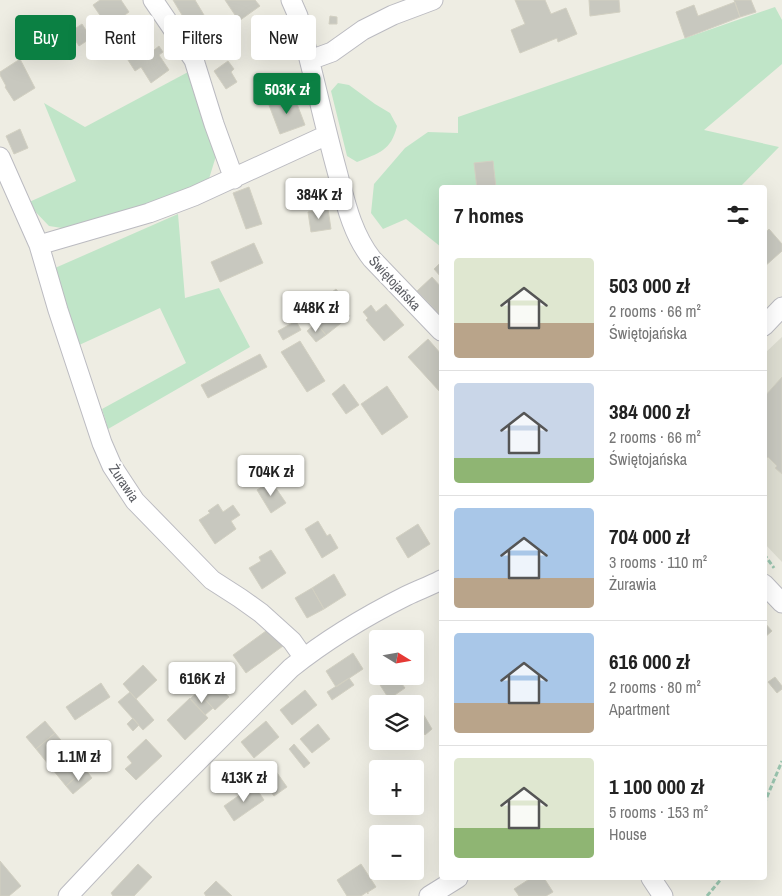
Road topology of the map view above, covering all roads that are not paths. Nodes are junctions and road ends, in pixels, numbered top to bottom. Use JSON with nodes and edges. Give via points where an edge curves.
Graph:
{"nodes":[{"id":1,"x":154,"y":0,"type":"edge"},
{"id":2,"x":291,"y":0,"type":"edge"},
{"id":3,"x":433,"y":0,"type":"edge"},
{"id":4,"x":298,"y":15,"type":"edge"},
{"id":5,"x":316,"y":58,"type":"edge"},
{"id":6,"x":310,"y":60,"type":"edge"},
{"id":7,"x":327,"y":135,"type":"junction"},
{"id":8,"x":0,"y":157,"type":"edge"},
{"id":9,"x":234,"y":178,"type":"junction"},
{"id":10,"x":39,"y":245,"type":"junction"},
{"id":11,"x":782,"y":307,"type":"edge"},
{"id":12,"x":767,"y":323,"type":"edge"},
{"id":13,"x":439,"y":329,"type":"edge"},
{"id":14,"x":439,"y":581,"type":"edge"},
{"id":15,"x":767,"y":587,"type":"edge"},
{"id":16,"x":782,"y":603,"type":"edge"},
{"id":17,"x":304,"y":658,"type":"junction"},
{"id":18,"x":455,"y":880,"type":"edge"},
{"id":19,"x":652,"y":880,"type":"edge"},
{"id":20,"x":68,"y":896,"type":"edge"},
{"id":21,"x":429,"y":896,"type":"edge"},
{"id":22,"x":663,"y":896,"type":"edge"}],
"edges":[{"from":1,"to":9,"type":"street","via":[[194,60]]},
{"from":2,"to":4,"type":"street","name":"Świętojańska"},
{"from":3,"to":5,"type":"street","via":[[392,15],[332,52]]},
{"from":6,"to":7,"type":"street","name":"Świętojańska"},
{"from":7,"to":9,"type":"street"},
{"from":7,"to":13,"type":"street","name":"Świętojańska","via":[[346,204],[365,250]]},
{"from":8,"to":10,"type":"street","name":"Żurawia"},
{"from":9,"to":10,"type":"street","via":[[148,213]]},
{"from":10,"to":17,"type":"street","name":"Żurawia","via":[[112,466],[135,501],[212,580],[261,613],[292,641]]},
{"from":11,"to":12,"type":"street"},
{"from":14,"to":17,"type":"street","via":[[360,622]]},
{"from":15,"to":16,"type":"street"},
{"from":17,"to":20,"type":"street","via":[[148,811]]},
{"from":18,"to":21,"type":"street"},
{"from":19,"to":22,"type":"street"}]}
